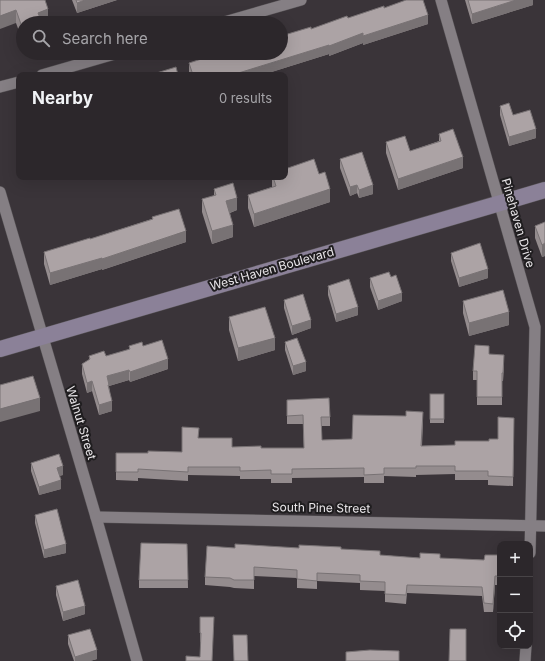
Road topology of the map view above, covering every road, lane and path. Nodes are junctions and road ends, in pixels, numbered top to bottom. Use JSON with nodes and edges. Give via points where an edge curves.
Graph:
{"nodes":[{"id":1,"x":301,"y":0,"type":"edge"},
{"id":2,"x":441,"y":0,"type":"edge"},
{"id":3,"x":246,"y":16,"type":"edge"},
{"id":4,"x":94,"y":60,"type":"edge"},
{"id":5,"x":52,"y":72,"type":"edge"},
{"id":6,"x":16,"y":83,"type":"edge"},
{"id":7,"x":0,"y":87,"type":"edge"},
{"id":8,"x":545,"y":190,"type":"edge"},
{"id":9,"x":0,"y":192,"type":"edge"},
{"id":10,"x":499,"y":203,"type":"junction"},
{"id":11,"x":42,"y":337,"type":"junction"},
{"id":12,"x":0,"y":349,"type":"edge"},
{"id":13,"x":96,"y":517,"type":"junction"},
{"id":14,"x":531,"y":525,"type":"junction"},
{"id":15,"x":545,"y":526,"type":"edge"},
{"id":16,"x":530,"y":541,"type":"edge"},
{"id":17,"x":526,"y":649,"type":"edge"},
{"id":18,"x":137,"y":661,"type":"edge"},
{"id":19,"x":525,"y":661,"type":"edge"}],
"edges":[{"from":1,"to":3,"type":"street"},
{"from":2,"to":10,"type":"street","name":"Pinehaven Drive"},
{"from":4,"to":5,"type":"street"},
{"from":6,"to":7,"type":"street"},
{"from":8,"to":10,"type":"street","name":"West Haven Boulevard"},
{"from":9,"to":11,"type":"street","name":"Walnut Street"},
{"from":10,"to":11,"type":"street","name":"West Haven Boulevard"},
{"from":10,"to":14,"type":"street","name":"Pinehaven Drive","via":[[535,327]]},
{"from":11,"to":12,"type":"street","name":"West Haven Boulevard"},
{"from":11,"to":13,"type":"street","name":"Walnut Street"},
{"from":13,"to":14,"type":"street","name":"South Pine Street"},
{"from":13,"to":18,"type":"street","name":"Walnut Street"},
{"from":14,"to":15,"type":"street","name":"South Pine Street"},
{"from":14,"to":16,"type":"street","name":"Pinehaven Drive"},
{"from":17,"to":19,"type":"street"}]}
